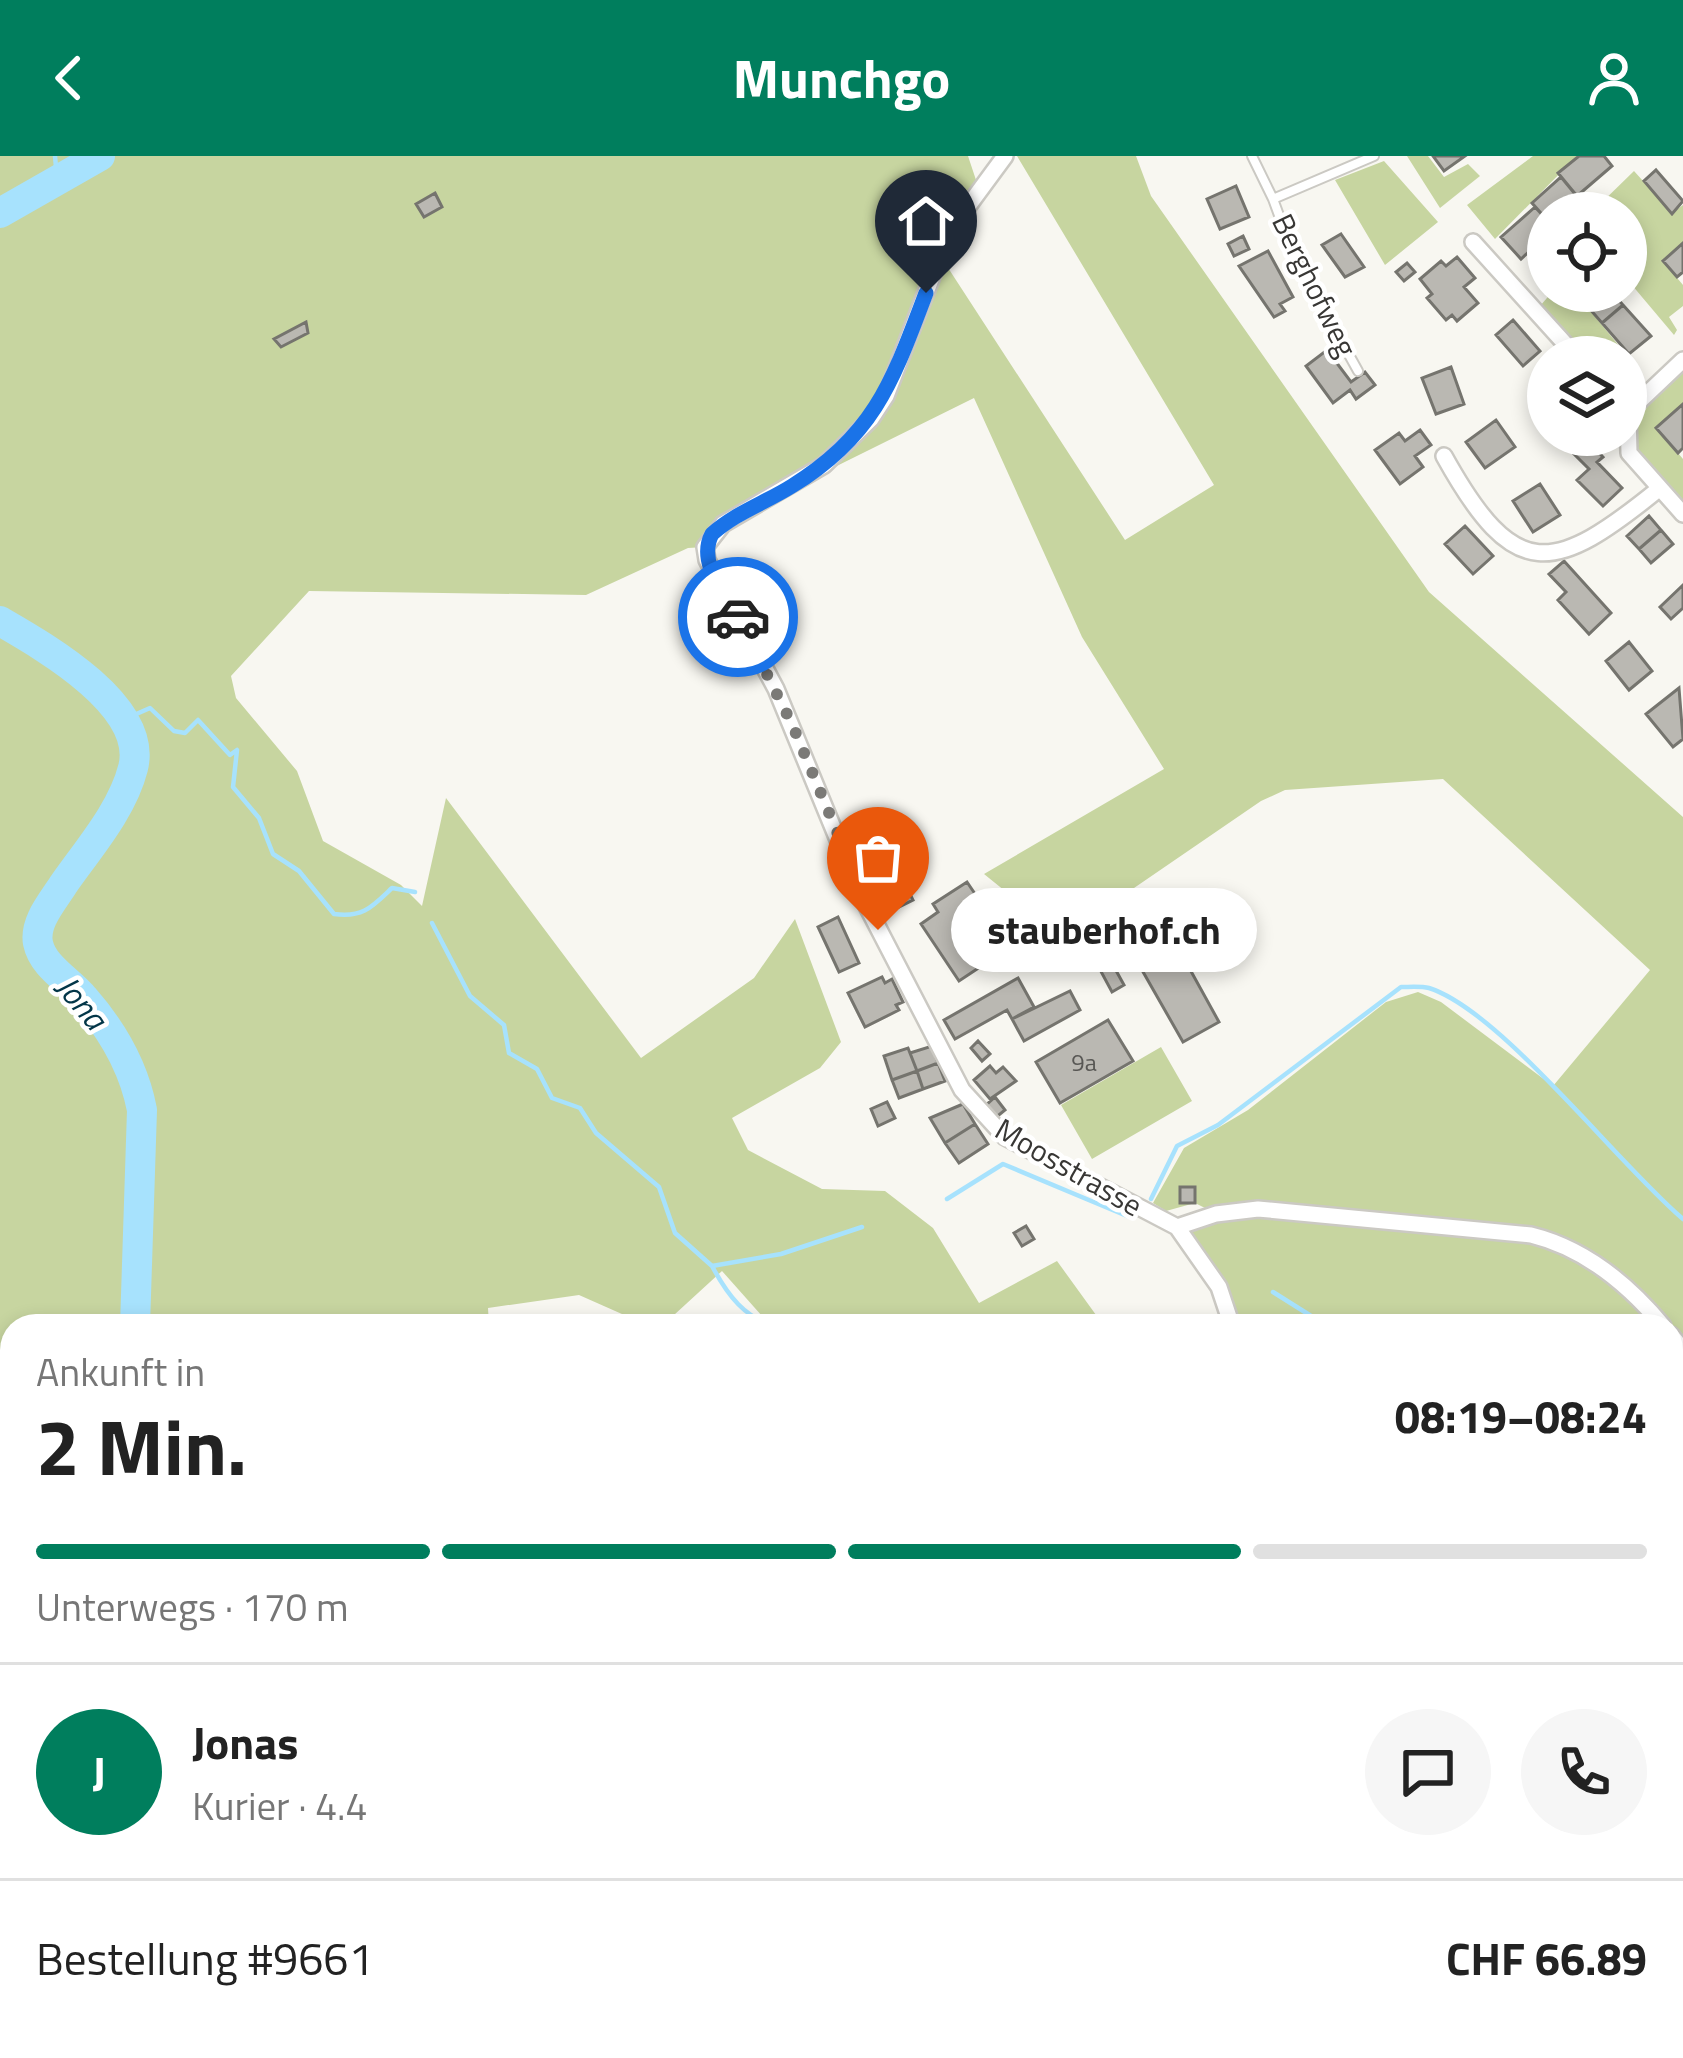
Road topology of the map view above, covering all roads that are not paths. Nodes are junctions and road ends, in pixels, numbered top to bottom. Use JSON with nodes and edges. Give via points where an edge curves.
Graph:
{"nodes":[{"id":1,"x":1005,"y":156,"type":"edge"},
{"id":2,"x":1252,"y":156,"type":"edge"},
{"id":3,"x":1374,"y":156,"type":"edge"},
{"id":4,"x":1273,"y":199,"type":"junction"},
{"id":5,"x":1473,"y":242,"type":"dead end"},
{"id":6,"x":1558,"y":336,"type":"edge"},
{"id":7,"x":1683,"y":360,"type":"edge"},
{"id":8,"x":1358,"y":370,"type":"dead end"},
{"id":9,"x":1647,"y":393,"type":"edge"},
{"id":10,"x":1444,"y":456,"type":"dead end"},
{"id":11,"x":1632,"y":456,"type":"edge"},
{"id":12,"x":1660,"y":488,"type":"junction"},
{"id":13,"x":1683,"y":514,"type":"edge"},
{"id":14,"x":911,"y":828,"type":"dead end"},
{"id":15,"x":839,"y":846,"type":"junction"},
{"id":16,"x":1177,"y":1227,"type":"junction"},
{"id":17,"x":1228,"y":1314,"type":"edge"},
{"id":18,"x":1650,"y":1314,"type":"edge"}],
"edges":[{"from":1,"to":15,"type":"street","name":"Moosstrasse","via":[[940,256],[872,418],[824,465],[723,524],[705,547],[792,724]]},
{"from":2,"to":4,"type":"lane","name":"Berghofweg"},
{"from":3,"to":4,"type":"lane","name":"Berghofweg"},
{"from":4,"to":8,"type":"lane","name":"Berghofweg","via":[[1294,256]]},
{"from":5,"to":6,"type":"street"},
{"from":7,"to":9,"type":"street"},
{"from":10,"to":12,"type":"street","via":[[1474,511],[1513,547],[1541,556],[1578,548]]},
{"from":11,"to":12,"type":"street"},
{"from":12,"to":13,"type":"street"},
{"from":14,"to":15,"type":"lane"},
{"from":15,"to":16,"type":"street","name":"Moosstrasse","via":[[932,1036],[992,1125]]},
{"from":16,"to":17,"type":"street","name":"Moosstrasse","via":[[1219,1286]]},
{"from":16,"to":18,"type":"street","via":[[1258,1209],[1531,1235],[1594,1262]]}]}
